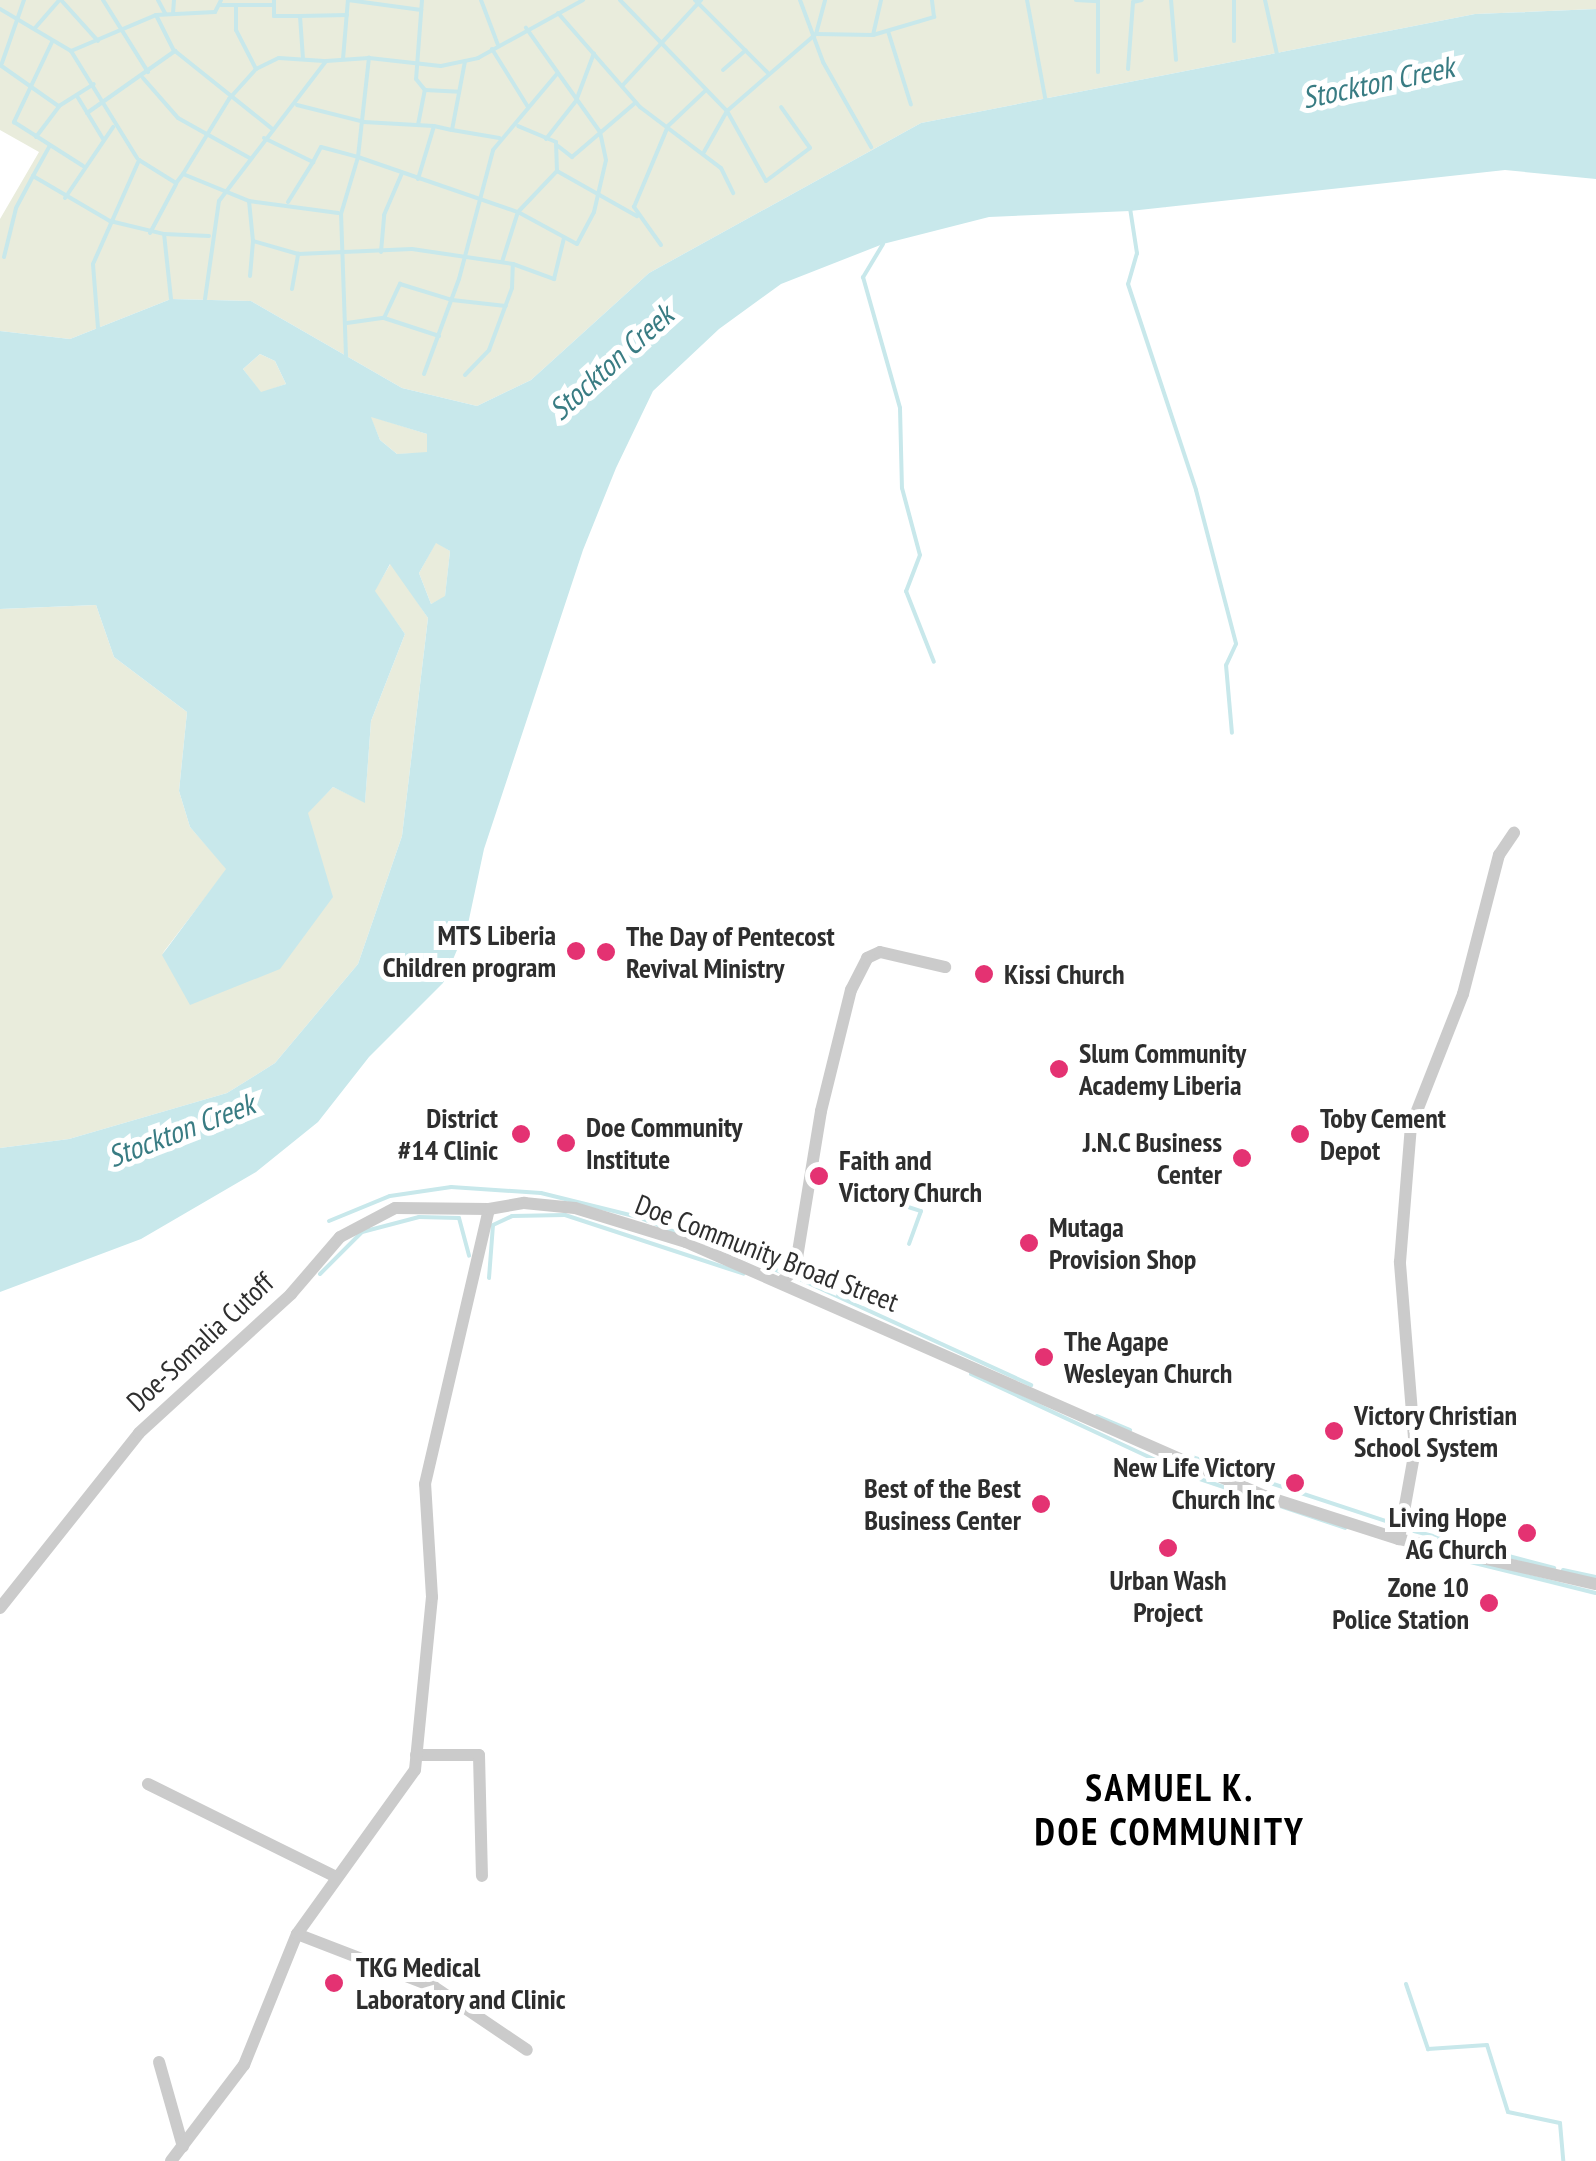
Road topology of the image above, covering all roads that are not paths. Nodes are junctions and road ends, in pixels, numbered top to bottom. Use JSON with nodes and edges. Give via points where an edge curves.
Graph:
{"nodes":[{"id":1,"x":1514,"y":833,"type":"dead end"},
{"id":2,"x":945,"y":967,"type":"dead end"},
{"id":3,"x":489,"y":1209,"type":"junction"},
{"id":4,"x":782,"y":1280,"type":"junction"},
{"id":5,"x":1399,"y":1539,"type":"junction"},
{"id":6,"x":1596,"y":1584,"type":"edge"},
{"id":7,"x":0,"y":1608,"type":"edge"},
{"id":8,"x":416,"y":1755,"type":"junction"},
{"id":9,"x":148,"y":1784,"type":"dead end"},
{"id":10,"x":334,"y":1876,"type":"junction"},
{"id":11,"x":482,"y":1876,"type":"dead end"},
{"id":12,"x":297,"y":1934,"type":"junction"},
{"id":13,"x":527,"y":2050,"type":"dead end"},
{"id":14,"x":159,"y":2062,"type":"dead end"},
{"id":15,"x":183,"y":2147,"type":"junction"},
{"id":16,"x":172,"y":2161,"type":"edge"}],
"edges":[{"from":1,"to":5,"type":"street","via":[[1499,855],[1462,994],[1411,1126],[1400,1262],[1415,1450]]},
{"from":2,"to":4,"type":"street","via":[[880,952],[867,958],[851,990],[821,1111],[795,1270]]},
{"from":3,"to":4,"type":"street","name":"Doe Community Broad Street","via":[[524,1203],[575,1208]]},
{"from":3,"to":7,"type":"street","name":"Doe-Somalia Cutoff","via":[[395,1208],[340,1237],[290,1294],[138,1434]]},
{"from":3,"to":8,"type":"street","via":[[425,1484],[432,1596]]},
{"from":4,"to":5,"type":"street","name":"Doe Community Broad Street","via":[[1151,1450]]},
{"from":5,"to":6,"type":"street","name":"Doe Community Broad Street"},
{"from":8,"to":10,"type":"street","via":[[401,1797]]},
{"from":8,"to":11,"type":"street","via":[[479,1755]]},
{"from":9,"to":10,"type":"street"},
{"from":10,"to":12,"type":"street"},
{"from":12,"to":13,"type":"street","via":[[434,1987]]},
{"from":12,"to":15,"type":"street","via":[[244,2065]]},
{"from":14,"to":15,"type":"street"},
{"from":15,"to":16,"type":"street"}]}
